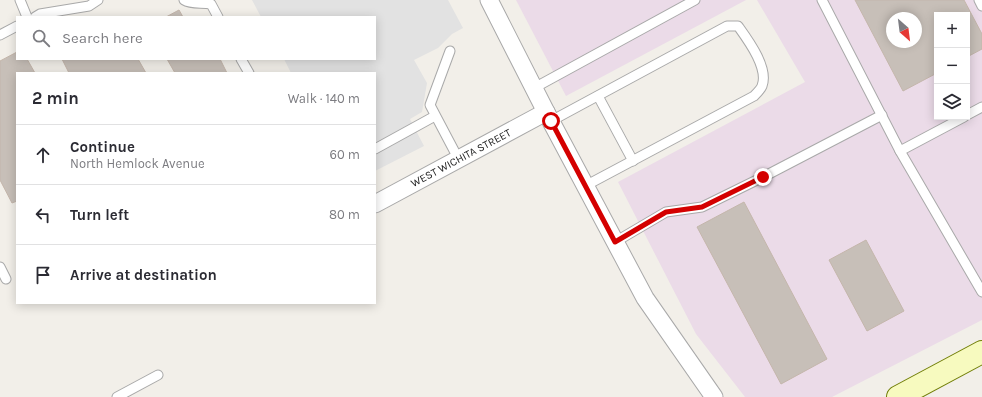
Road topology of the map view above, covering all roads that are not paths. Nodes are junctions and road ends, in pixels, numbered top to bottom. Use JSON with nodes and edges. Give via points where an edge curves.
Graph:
{"nodes":[{"id":1,"x":20,"y":0,"type":"edge"},
{"id":2,"x":98,"y":0,"type":"edge"},
{"id":3,"x":184,"y":0,"type":"edge"},
{"id":4,"x":489,"y":0,"type":"edge"},
{"id":5,"x":695,"y":0,"type":"edge"},
{"id":6,"x":822,"y":0,"type":"edge"},
{"id":7,"x":979,"y":0,"type":"edge"},
{"id":8,"x":982,"y":6,"type":"edge"},
{"id":9,"x":27,"y":16,"type":"edge"},
{"id":10,"x":37,"y":16,"type":"edge"},
{"id":11,"x":217,"y":16,"type":"edge"},
{"id":12,"x":16,"y":27,"type":"edge"},
{"id":13,"x":0,"y":35,"type":"edge"},
{"id":14,"x":450,"y":51,"type":"dead end"},
{"id":15,"x":242,"y":60,"type":"edge"},
{"id":16,"x":248,"y":72,"type":"edge"},
{"id":17,"x":534,"y":88,"type":"junction"},
{"id":18,"x":598,"y":96,"type":"junction"},
{"id":19,"x":982,"y":107,"type":"edge"},
{"id":20,"x":970,"y":113,"type":"edge"},
{"id":21,"x":882,"y":115,"type":"junction"},
{"id":22,"x":435,"y":116,"type":"junction"},
{"id":23,"x":548,"y":117,"type":"junction"},
{"id":24,"x":958,"y":120,"type":"edge"},
{"id":25,"x":376,"y":148,"type":"edge"},
{"id":26,"x":900,"y":151,"type":"junction"},
{"id":27,"x":459,"y":160,"type":"junction"},
{"id":28,"x":633,"y":161,"type":"junction"},
{"id":29,"x":585,"y":186,"type":"junction"},
{"id":30,"x":376,"y":203,"type":"edge"},
{"id":31,"x":615,"y":242,"type":"junction"},
{"id":32,"x":0,"y":267,"type":"edge"},
{"id":33,"x":6,"y":279,"type":"dead end"},
{"id":34,"x":982,"y":292,"type":"edge"},
{"id":35,"x":982,"y":352,"type":"edge"},
{"id":36,"x":158,"y":375,"type":"dead end"},
{"id":37,"x":117,"y":397,"type":"edge"},
{"id":38,"x":714,"y":397,"type":"edge"},
{"id":39,"x":898,"y":397,"type":"edge"}],
"edges":[{"from":1,"to":9,"type":"lane"},
{"from":2,"to":10,"type":"lane","via":[[89,6]]},
{"from":3,"to":11,"type":"lane","via":[[211,4]]},
{"from":4,"to":17,"type":"street"},
{"from":5,"to":17,"type":"lane"},
{"from":6,"to":21,"type":"lane"},
{"from":7,"to":8,"type":"lane"},
{"from":12,"to":13,"type":"lane"},
{"from":14,"to":22,"type":"lane","via":[[430,105]]},
{"from":15,"to":16,"type":"lane"},
{"from":17,"to":23,"type":"street"},
{"from":18,"to":23,"type":"lane"},
{"from":18,"to":28,"type":"lane"},
{"from":18,"to":28,"type":"lane","via":[[727,26],[738,26],[753,46],[763,71],[762,86],[754,96]]},
{"from":19,"to":20,"type":"lane"},
{"from":21,"to":26,"type":"lane"},
{"from":21,"to":31,"type":"lane","via":[[702,207],[666,212]]},
{"from":22,"to":25,"type":"lane"},
{"from":22,"to":27,"type":"lane"},
{"from":23,"to":27,"type":"street","name":"WEST WICHITA STREET"},
{"from":23,"to":29,"type":"street"},
{"from":24,"to":26,"type":"lane"},
{"from":26,"to":34,"type":"lane"},
{"from":27,"to":30,"type":"street","name":"WEST WICHITA STREET"},
{"from":28,"to":29,"type":"lane"},
{"from":29,"to":31,"type":"street"},
{"from":31,"to":38,"type":"street","via":[[645,298]]},
{"from":32,"to":33,"type":"lane"},
{"from":35,"to":39,"type":"main road"},
{"from":36,"to":37,"type":"lane"}]}
